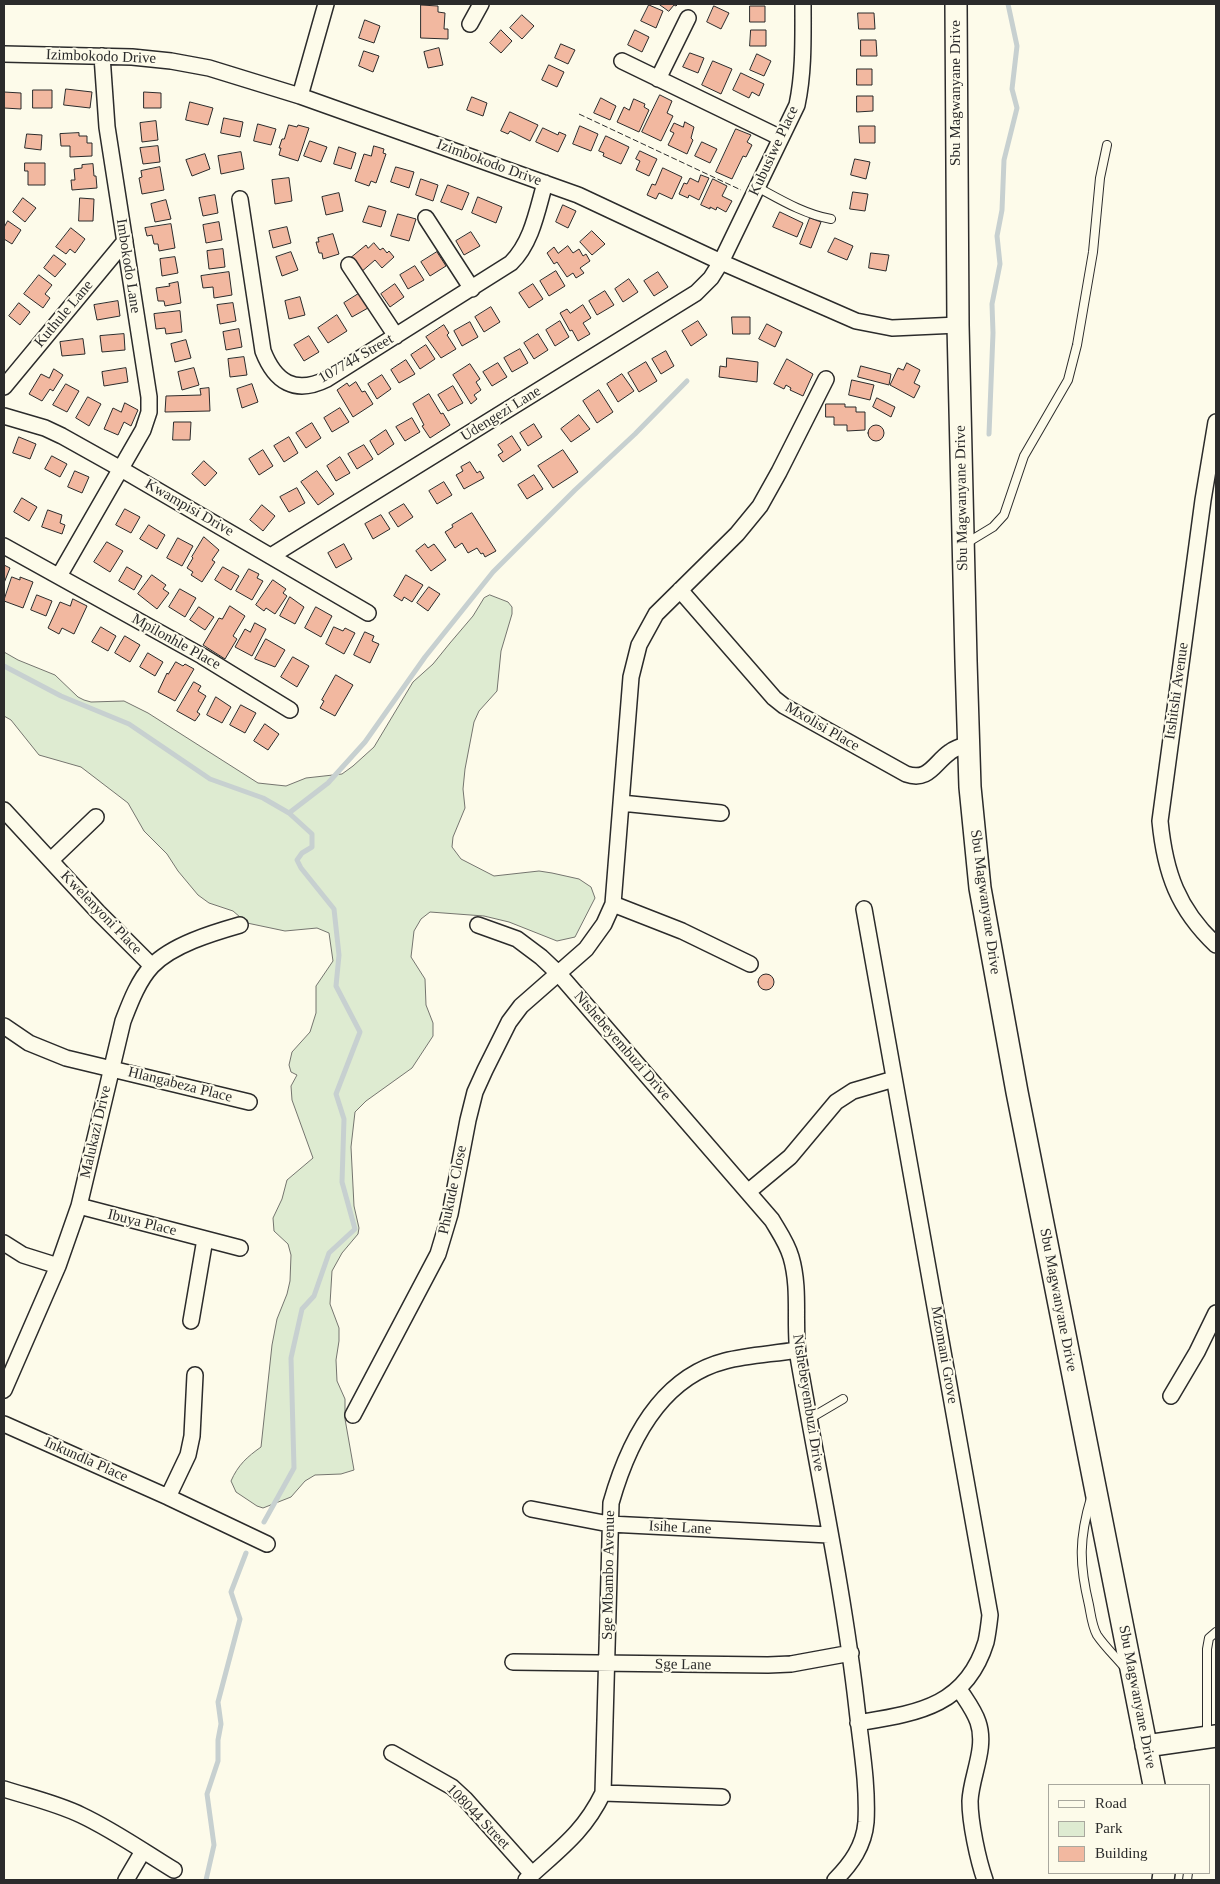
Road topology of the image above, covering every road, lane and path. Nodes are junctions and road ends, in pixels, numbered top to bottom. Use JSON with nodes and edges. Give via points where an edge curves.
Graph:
{"nodes":[{"id":1,"x":326,"y":4,"type":"edge"},
{"id":2,"x":481,"y":4,"type":"edge"},
{"id":3,"x":803,"y":4,"type":"edge"},
{"id":4,"x":956,"y":4,"type":"edge"},
{"id":5,"x":688,"y":18,"type":"dead end"},
{"id":6,"x":470,"y":24,"type":"dead end"},
{"id":7,"x":4,"y":54,"type":"edge"},
{"id":8,"x":102,"y":56,"type":"junction"},
{"id":9,"x":622,"y":61,"type":"dead end"},
{"id":10,"x":658,"y":79,"type":"junction"},
{"id":11,"x":300,"y":96,"type":"junction"},
{"id":12,"x":781,"y":138,"type":"junction"},
{"id":13,"x":1108,"y":145,"type":"dead end"},
{"id":14,"x":545,"y":183,"type":"junction"},
{"id":15,"x":757,"y":187,"type":"junction"},
{"id":16,"x":240,"y":198,"type":"dead end"},
{"id":17,"x":426,"y":218,"type":"dead end"},
{"id":18,"x":831,"y":219,"type":"dead end"},
{"id":19,"x":125,"y":240,"type":"junction"},
{"id":20,"x":721,"y":262,"type":"junction"},
{"id":21,"x":349,"y":265,"type":"dead end"},
{"id":22,"x":472,"y":289,"type":"junction"},
{"id":23,"x":958,"y":325,"type":"junction"},
{"id":24,"x":396,"y":336,"type":"junction"},
{"id":25,"x":826,"y":379,"type":"dead end"},
{"id":26,"x":4,"y":387,"type":"edge"},
{"id":27,"x":4,"y":416,"type":"edge"},
{"id":28,"x":1216,"y":427,"type":"edge"},
{"id":29,"x":121,"y":468,"type":"junction"},
{"id":30,"x":963,"y":545,"type":"junction"},
{"id":31,"x":4,"y":546,"type":"edge"},
{"id":32,"x":271,"y":556,"type":"junction"},
{"id":33,"x":59,"y":576,"type":"junction"},
{"id":34,"x":680,"y":590,"type":"junction"},
{"id":35,"x":368,"y":613,"type":"dead end"},
{"id":36,"x":290,"y":710,"type":"dead end"},
{"id":37,"x":968,"y":744,"type":"junction"},
{"id":38,"x":621,"y":803,"type":"junction"},
{"id":39,"x":4,"y":810,"type":"edge"},
{"id":40,"x":721,"y":813,"type":"dead end"},
{"id":41,"x":96,"y":817,"type":"dead end"},
{"id":42,"x":51,"y":860,"type":"junction"},
{"id":43,"x":613,"y":904,"type":"junction"},
{"id":44,"x":864,"y":909,"type":"dead end"},
{"id":45,"x":240,"y":925,"type":"dead end"},
{"id":46,"x":478,"y":925,"type":"dead end"},
{"id":47,"x":1216,"y":945,"type":"edge"},
{"id":48,"x":750,"y":964,"type":"dead end"},
{"id":49,"x":152,"y":966,"type":"junction"},
{"id":50,"x":559,"y":974,"type":"junction"},
{"id":51,"x":4,"y":1026,"type":"edge"},
{"id":52,"x":112,"y":1068,"type":"junction"},
{"id":53,"x":894,"y":1079,"type":"junction"},
{"id":54,"x":249,"y":1102,"type":"dead end"},
{"id":55,"x":749,"y":1191,"type":"junction"},
{"id":56,"x":79,"y":1206,"type":"junction"},
{"id":57,"x":205,"y":1239,"type":"junction"},
{"id":58,"x":4,"y":1243,"type":"edge"},
{"id":59,"x":240,"y":1248,"type":"dead end"},
{"id":60,"x":58,"y":1266,"type":"junction"},
{"id":61,"x":1216,"y":1313,"type":"edge"},
{"id":62,"x":191,"y":1320,"type":"dead end"},
{"id":63,"x":797,"y":1350,"type":"junction"},
{"id":64,"x":195,"y":1375,"type":"dead end"},
{"id":65,"x":4,"y":1390,"type":"edge"},
{"id":66,"x":1171,"y":1396,"type":"dead end"},
{"id":67,"x":842,"y":1399,"type":"dead end"},
{"id":68,"x":353,"y":1415,"type":"dead end"},
{"id":69,"x":809,"y":1419,"type":"junction"},
{"id":70,"x":4,"y":1424,"type":"edge"},
{"id":71,"x":1095,"y":1486,"type":"junction"},
{"id":72,"x":168,"y":1497,"type":"junction"},
{"id":73,"x":532,"y":1509,"type":"dead end"},
{"id":74,"x":609,"y":1524,"type":"junction"},
{"id":75,"x":829,"y":1534,"type":"junction"},
{"id":76,"x":267,"y":1544,"type":"dead end"},
{"id":77,"x":1216,"y":1632,"type":"edge"},
{"id":78,"x":851,"y":1653,"type":"junction"},
{"id":79,"x":514,"y":1662,"type":"dead end"},
{"id":80,"x":607,"y":1663,"type":"junction"},
{"id":81,"x":1133,"y":1677,"type":"junction"},
{"id":82,"x":959,"y":1689,"type":"junction"},
{"id":83,"x":858,"y":1723,"type":"junction"},
{"id":84,"x":1211,"y":1737,"type":"edge"},
{"id":85,"x":1146,"y":1746,"type":"junction"},
{"id":86,"x":392,"y":1753,"type":"dead end"},
{"id":87,"x":1154,"y":1784,"type":"edge"},
{"id":88,"x":4,"y":1789,"type":"edge"},
{"id":89,"x":603,"y":1793,"type":"junction"},
{"id":90,"x":722,"y":1796,"type":"dead end"},
{"id":91,"x":143,"y":1851,"type":"junction"},
{"id":92,"x":174,"y":1870,"type":"dead end"},
{"id":93,"x":529,"y":1877,"type":"edge"},
{"id":94,"x":126,"y":1880,"type":"edge"},
{"id":95,"x":835,"y":1880,"type":"edge"},
{"id":96,"x":985,"y":1880,"type":"edge"}],
"edges":[{"from":1,"to":11,"type":"street"},
{"from":2,"to":6,"type":"street"},
{"from":3,"to":12,"type":"street","name":"Kubusiwe Place","via":[[804,50],[800,89],[797,105]]},
{"from":4,"to":23,"type":"main road","name":"Sbu Magwanyane Drive"},
{"from":5,"to":10,"type":"street"},
{"from":7,"to":8,"type":"street","name":"Izimbokodo Drive"},
{"from":8,"to":11,"type":"street","name":"Izimbokodo Drive","via":[[171,60],[209,68]]},
{"from":8,"to":19,"type":"street","name":"Imbokodo Lane","via":[[107,128]]},
{"from":9,"to":10,"type":"street"},
{"from":10,"to":12,"type":"street"},
{"from":11,"to":14,"type":"street","name":"Izimbokodo Drive"},
{"from":12,"to":15,"type":"street","name":"Kubusiwe Place"},
{"from":13,"to":30,"type":"lane","via":[[1100,178],[1094,252],[1068,380],[1024,456],[1004,515],[993,527]]},
{"from":14,"to":20,"type":"street","name":"Izimbokodo Drive","via":[[578,194]]},
{"from":14,"to":22,"type":"street","name":"107744 Street","via":[[524,248],[511,263]]},
{"from":15,"to":18,"type":"lane","via":[[802,211]]},
{"from":15,"to":20,"type":"street","name":"Kubusiwe Place"},
{"from":16,"to":24,"type":"street","name":"107744 Street","via":[[263,351],[272,372],[294,385],[318,383]]},
{"from":17,"to":22,"type":"street"},
{"from":19,"to":26,"type":"street","name":"Kuthule Lane"},
{"from":19,"to":29,"type":"street","name":"Imbokodo Lane","via":[[149,412],[144,430]]},
{"from":20,"to":23,"type":"street","name":"Izimbokodo Drive","via":[[856,321],[892,328]]},
{"from":20,"to":32,"type":"street","name":"Udengezi Lane","via":[[696,293]]},
{"from":21,"to":24,"type":"street"},
{"from":22,"to":24,"type":"street","name":"107744 Street"},
{"from":23,"to":30,"type":"main road","name":"Sbu Magwanyane Drive"},
{"from":25,"to":34,"type":"street","via":[[760,506],[737,534]]},
{"from":27,"to":29,"type":"street","name":"Kwampisi Drive","via":[[45,428]]},
{"from":28,"to":47,"type":"street","name":"Itshitshi Avenue","via":[[1203,500],[1160,821],[1163,851],[1173,885],[1184,909]]},
{"from":29,"to":32,"type":"street","name":"Kwampisi Drive"},
{"from":29,"to":33,"type":"street"},
{"from":30,"to":37,"type":"main road","name":"Sbu Magwanyane Drive"},
{"from":31,"to":33,"type":"street","name":"Mpilonhle Place"},
{"from":32,"to":35,"type":"street","name":"Kwampisi Drive"},
{"from":33,"to":36,"type":"street","name":"Mpilonhle Place","via":[[202,656]]},
{"from":34,"to":37,"type":"street","name":"Mxolisi Place","via":[[774,698],[906,774],[922,776],[949,752]]},
{"from":34,"to":38,"type":"street","via":[[656,614],[639,645],[630,677]]},
{"from":37,"to":71,"type":"main road","name":"Sbu Magwanyane Drive","via":[[980,888]]},
{"from":38,"to":40,"type":"street"},
{"from":38,"to":43,"type":"street"},
{"from":39,"to":42,"type":"street","name":"Kwelenyoni Place"},
{"from":41,"to":42,"type":"street","name":"Kwelenyoni Place"},
{"from":42,"to":49,"type":"street","name":"Kwelenyoni Place"},
{"from":43,"to":48,"type":"street","via":[[682,931]]},
{"from":43,"to":50,"type":"street","via":[[604,924],[586,949]]},
{"from":44,"to":53,"type":"street","name":"Mzomani Grove"},
{"from":45,"to":49,"type":"street","name":"Malukazi Drive","via":[[192,941]]},
{"from":46,"to":50,"type":"street","name":"Ntshebeyembuzi Drive","via":[[517,939]]},
{"from":49,"to":52,"type":"street","name":"Malukazi Drive","via":[[131,999]]},
{"from":50,"to":55,"type":"street","name":"Ntshebeyembuzi Drive"},
{"from":50,"to":68,"type":"street","name":"Phukude Close","via":[[509,1022],[484,1070],[475,1092],[450,1214],[438,1254]]},
{"from":51,"to":52,"type":"street","name":"Hlangabeza Place","via":[[44,1050]]},
{"from":52,"to":54,"type":"street","name":"Hlangabeza Place"},
{"from":52,"to":56,"type":"street","name":"Malukazi Drive"},
{"from":53,"to":55,"type":"street","via":[[853,1091],[836,1102],[790,1157]]},
{"from":53,"to":82,"type":"street","name":"Mzomani Grove","via":[[990,1615],[986,1641],[973,1670]]},
{"from":55,"to":63,"type":"street","name":"Ntshebeyembuzi Drive","via":[[772,1220],[791,1257],[796,1283]]},
{"from":56,"to":57,"type":"street","name":"Ibuya Place"},
{"from":56,"to":60,"type":"street","name":"Malukazi Drive"},
{"from":57,"to":59,"type":"street","name":"Ibuya Place"},
{"from":57,"to":62,"type":"street"},
{"from":58,"to":60,"type":"street","via":[[23,1255]]},
{"from":60,"to":65,"type":"street","name":"Malukazi Drive"},
{"from":61,"to":66,"type":"street"},
{"from":63,"to":69,"type":"street","name":"Ntshebeyembuzi Drive"},
{"from":63,"to":74,"type":"street","name":"Sge Mbambo Avenue","via":[[724,1361],[671,1389],[636,1436],[618,1477]]},
{"from":64,"to":72,"type":"street","via":[[188,1455]]},
{"from":67,"to":69,"type":"lane"},
{"from":69,"to":75,"type":"street","name":"Ntshebeyembuzi Drive"},
{"from":70,"to":72,"type":"street","name":"Inkundla Place"},
{"from":71,"to":81,"type":"main road","name":"Sbu Magwanyane Drive"},
{"from":71,"to":81,"type":"lane","via":[[1081,1542],[1087,1598],[1097,1634]]},
{"from":72,"to":76,"type":"street","name":"Inkundla Place"},
{"from":73,"to":74,"type":"street","name":"Isihe Lane"},
{"from":74,"to":75,"type":"street","name":"Isihe Lane"},
{"from":74,"to":80,"type":"street","name":"Sge Mbambo Avenue"},
{"from":75,"to":78,"type":"street","name":"Ntshebeyembuzi Drive"},
{"from":77,"to":84,"type":"lane","via":[[1209,1638],[1207,1649]]},
{"from":78,"to":80,"type":"street","name":"Sge Lane","via":[[768,1665]]},
{"from":78,"to":83,"type":"street","name":"Ntshebeyembuzi Drive"},
{"from":79,"to":80,"type":"street","name":"Sge Lane"},
{"from":80,"to":89,"type":"street","name":"Sge Mbambo Avenue"},
{"from":81,"to":85,"type":"main road","name":"Sbu Magwanyane Drive"},
{"from":82,"to":83,"type":"street","name":"Mzomani Grove","via":[[938,1703],[909,1714]]},
{"from":82,"to":96,"type":"street","via":[[979,1724],[979,1754],[970,1801]]},
{"from":83,"to":95,"type":"street","name":"Ntshebeyembuzi Drive","via":[[866,1794],[864,1838],[857,1854]]},
{"from":84,"to":85,"type":"main road"},
{"from":85,"to":87,"type":"main road","name":"Sbu Magwanyane Drive"},
{"from":86,"to":93,"type":"street","name":"108044 Street","via":[[452,1787]]},
{"from":88,"to":91,"type":"street","via":[[80,1814]]},
{"from":89,"to":90,"type":"street"},
{"from":89,"to":93,"type":"street","name":"Sge Mbambo Avenue","via":[[580,1831]]},
{"from":91,"to":92,"type":"street"},
{"from":91,"to":94,"type":"street"}]}
